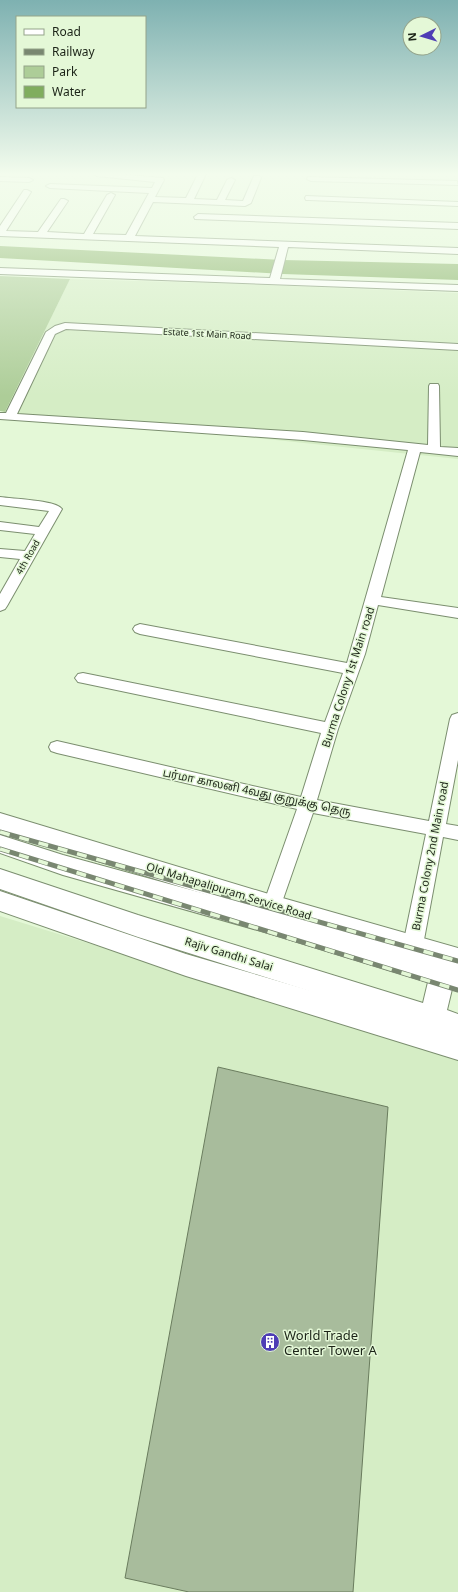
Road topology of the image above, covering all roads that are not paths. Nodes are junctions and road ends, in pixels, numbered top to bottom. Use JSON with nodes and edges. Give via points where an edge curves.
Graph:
{"nodes":[{"id":1,"x":284,"y":248,"type":"edge"},
{"id":2,"x":389,"y":248,"type":"edge"},
{"id":3,"x":458,"y":251,"type":"edge"},
{"id":4,"x":0,"y":271,"type":"edge"},
{"id":5,"x":275,"y":279,"type":"junction"},
{"id":6,"x":458,"y":288,"type":"edge"},
{"id":7,"x":458,"y":347,"type":"edge"},
{"id":8,"x":434,"y":386,"type":"dead end"},
{"id":9,"x":5,"y":416,"type":"edge"},
{"id":10,"x":415,"y":447,"type":"junction"},
{"id":11,"x":434,"y":449,"type":"junction"},
{"id":12,"x":458,"y":452,"type":"edge"},
{"id":13,"x":0,"y":501,"type":"edge"},
{"id":14,"x":0,"y":526,"type":"edge"},
{"id":15,"x":43,"y":531,"type":"junction"},
{"id":16,"x":0,"y":553,"type":"edge"},
{"id":17,"x":29,"y":556,"type":"junction"},
{"id":18,"x":6,"y":583,"type":"edge"},
{"id":19,"x":373,"y":600,"type":"junction"},
{"id":20,"x":0,"y":606,"type":"edge"},
{"id":21,"x":458,"y":613,"type":"edge"},
{"id":22,"x":140,"y":629,"type":"dead end"},
{"id":23,"x":352,"y":669,"type":"junction"},
{"id":24,"x":83,"y":678,"type":"dead end"},
{"id":25,"x":458,"y":719,"type":"edge"},
{"id":26,"x":330,"y":728,"type":"junction"},
{"id":27,"x":57,"y":747,"type":"dead end"},
{"id":28,"x":306,"y":805,"type":"junction"},
{"id":29,"x":0,"y":822,"type":"edge"},
{"id":30,"x":436,"y":828,"type":"junction"},
{"id":31,"x":458,"y":833,"type":"edge"},
{"id":32,"x":0,"y":844,"type":"edge"},
{"id":33,"x":0,"y":879,"type":"edge"},
{"id":34,"x":0,"y":902,"type":"edge"},
{"id":35,"x":272,"y":905,"type":"junction"},
{"id":36,"x":413,"y":945,"type":"junction"},
{"id":37,"x":453,"y":972,"type":"edge"},
{"id":38,"x":432,"y":1018,"type":"junction"},
{"id":39,"x":458,"y":1026,"type":"edge"},
{"id":40,"x":458,"y":1047,"type":"edge"}],
"edges":[{"from":1,"to":5,"type":"street"},
{"from":2,"to":3,"type":"street"},
{"from":4,"to":5,"type":"street"},
{"from":5,"to":6,"type":"street"},
{"from":7,"to":9,"type":"street","name":"Estate 1st Main Road","via":[[65,326],[51,332]]},
{"from":8,"to":11,"type":"street"},
{"from":9,"to":10,"type":"street","via":[[267,433]]},
{"from":10,"to":11,"type":"street"},
{"from":10,"to":19,"type":"street","name":"Burma Colony 1st Main road"},
{"from":11,"to":12,"type":"street"},
{"from":13,"to":15,"type":"street","name":"4th Road","via":[[55,508]]},
{"from":14,"to":15,"type":"street"},
{"from":15,"to":17,"type":"street","name":"4th Road"},
{"from":16,"to":17,"type":"street"},
{"from":17,"to":18,"type":"street","name":"4th Road"},
{"from":18,"to":20,"type":"street","name":"4th Road"},
{"from":19,"to":21,"type":"street"},
{"from":19,"to":23,"type":"street","name":"Burma Colony 1st Main road"},
{"from":22,"to":23,"type":"street"},
{"from":23,"to":26,"type":"street","name":"Burma Colony 1st Main road"},
{"from":24,"to":26,"type":"street"},
{"from":25,"to":30,"type":"street","name":"Burma Colony 2nd Main road"},
{"from":26,"to":28,"type":"street","name":"Burma Colony 1st Main road"},
{"from":27,"to":28,"type":"street","name":"பர்மா காலனி 4வது குறுக்கு தெரு"},
{"from":28,"to":30,"type":"street","name":"பர்மா காலனி 4வது குறுக்கு தெரு"},
{"from":28,"to":35,"type":"street","name":"Burma Colony 1st Main road"},
{"from":29,"to":35,"type":"main road","name":"Old Mahapalipuram Service Road"},
{"from":30,"to":31,"type":"street","name":"பர்மா காலனி 4வது குறுக்கு தெரு"},
{"from":30,"to":36,"type":"street","name":"Burma Colony 2nd Main road"},
{"from":32,"to":37,"type":"main road","via":[[63,865]]},
{"from":33,"to":38,"type":"main road","name":"Rajiv Gandhi Salai","via":[[138,926]]},
{"from":34,"to":40,"type":"main road","via":[[186,965]]},
{"from":35,"to":36,"type":"main road","name":"Old Mahapalipuram Service Road"},
{"from":36,"to":37,"type":"main road","name":"Old Mahapalipuram Service Road"},
{"from":37,"to":38,"type":"main road"},
{"from":38,"to":39,"type":"main road","name":"Rajiv Gandhi Salai"}]}
